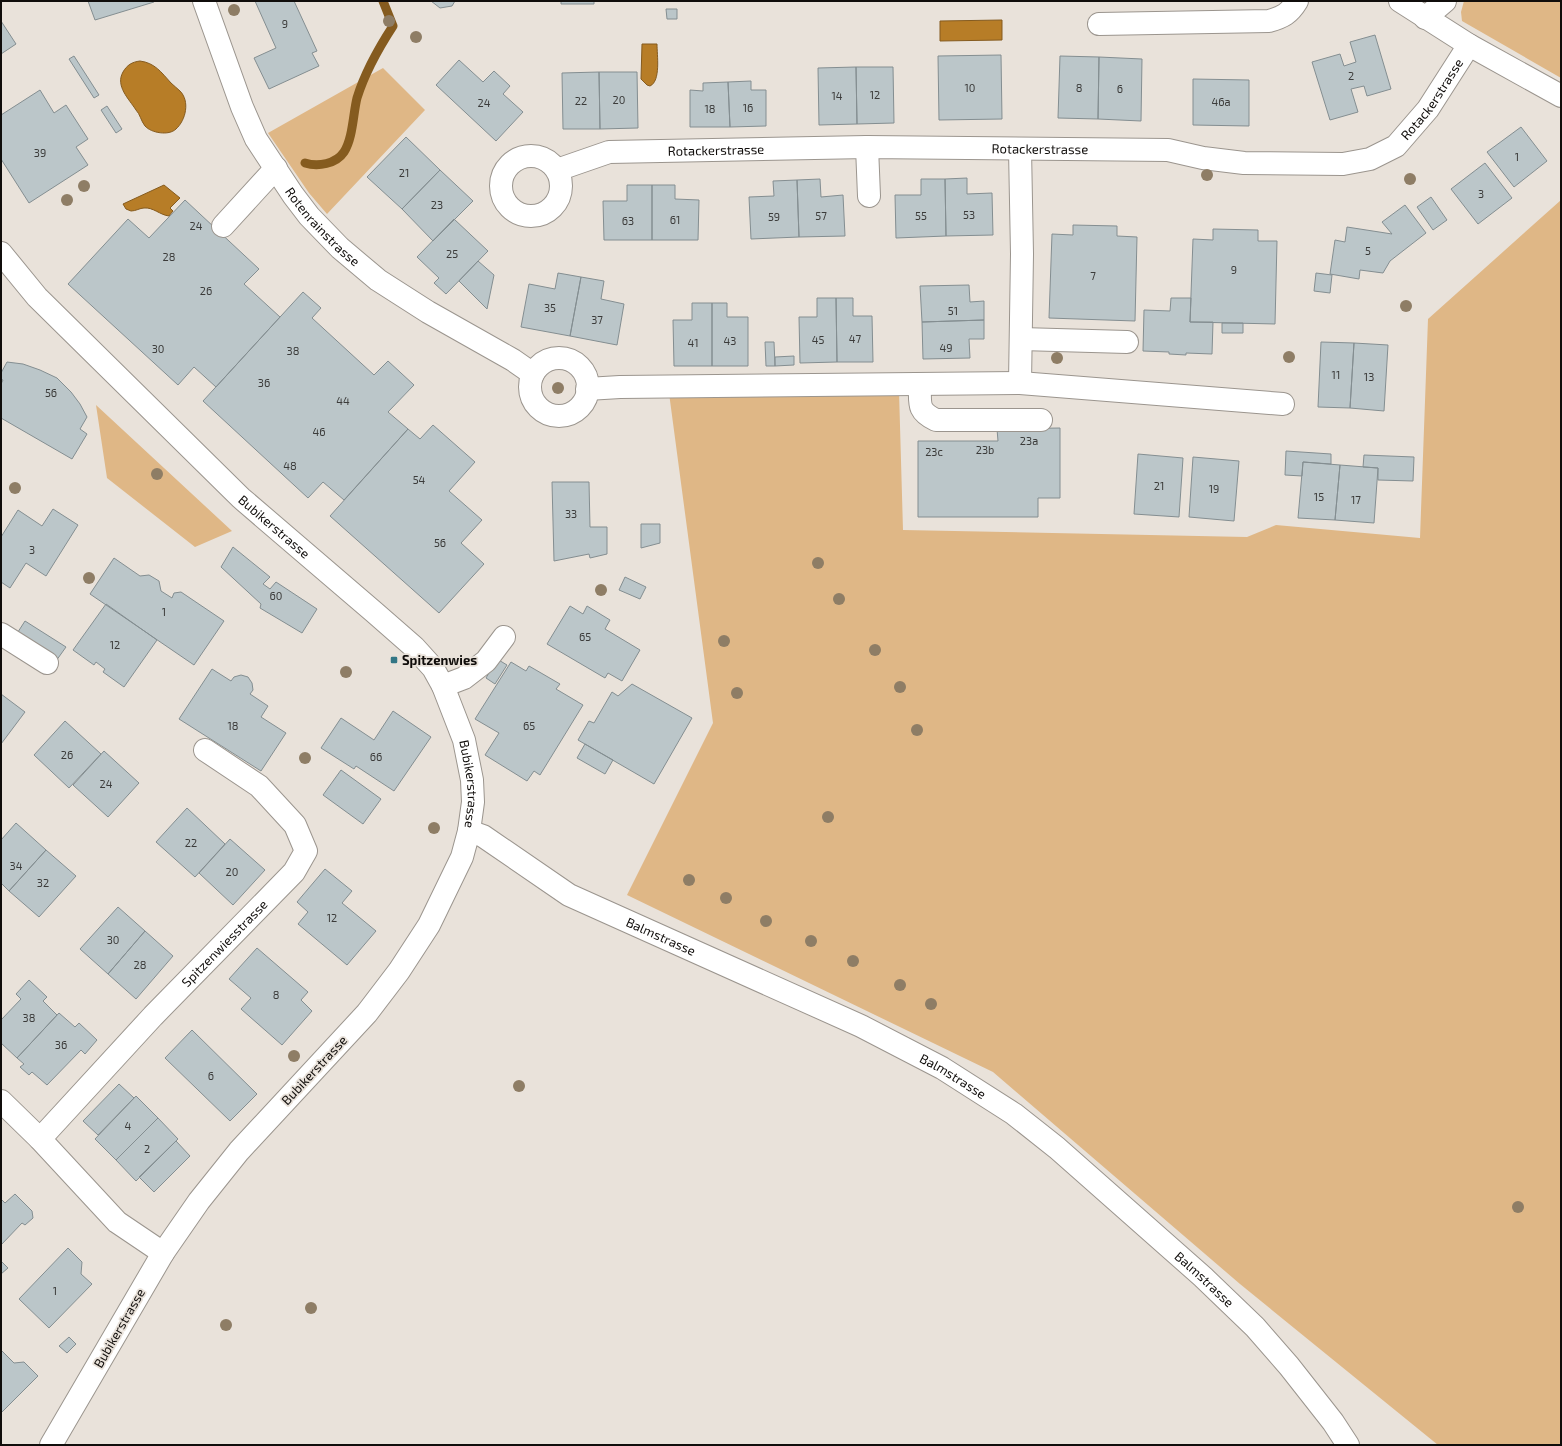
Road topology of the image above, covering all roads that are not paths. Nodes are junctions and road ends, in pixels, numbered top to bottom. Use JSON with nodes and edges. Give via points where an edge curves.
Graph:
{"nodes":[{"id":1,"x":204,"y":1,"type":"edge"},
{"id":2,"x":1297,"y":1,"type":"edge"},
{"id":3,"x":1400,"y":1,"type":"edge"},
{"id":4,"x":1446,"y":1,"type":"edge"},
{"id":5,"x":1425,"y":18,"type":"junction"},
{"id":6,"x":1099,"y":24,"type":"dead end"},
{"id":7,"x":1469,"y":45,"type":"junction"},
{"id":8,"x":1561,"y":96,"type":"edge"},
{"id":9,"x":867,"y":147,"type":"junction"},
{"id":10,"x":1020,"y":149,"type":"junction"},
{"id":11,"x":276,"y":168,"type":"junction"},
{"id":12,"x":557,"y":170,"type":"dead end"},
{"id":13,"x":868,"y":196,"type":"dead end"},
{"id":14,"x":223,"y":226,"type":"dead end"},
{"id":15,"x":1,"y":253,"type":"edge"},
{"id":16,"x":1020,"y":339,"type":"junction"},
{"id":17,"x":1127,"y":342,"type":"dead end"},
{"id":18,"x":533,"y":374,"type":"junction"},
{"id":19,"x":1020,"y":383,"type":"junction"},
{"id":20,"x":920,"y":384,"type":"junction"},
{"id":21,"x":587,"y":389,"type":"junction"},
{"id":22,"x":1283,"y":404,"type":"dead end"},
{"id":23,"x":1041,"y":420,"type":"dead end"},
{"id":24,"x":1,"y":634,"type":"edge"},
{"id":25,"x":504,"y":637,"type":"dead end"},
{"id":26,"x":46,"y":663,"type":"dead end"},
{"id":27,"x":443,"y":686,"type":"junction"},
{"id":28,"x":205,"y":750,"type":"dead end"},
{"id":29,"x":469,"y":831,"type":"junction"},
{"id":30,"x":1,"y":1101,"type":"edge"},
{"id":31,"x":40,"y":1139,"type":"junction"},
{"id":32,"x":163,"y":1253,"type":"junction"},
{"id":33,"x":51,"y":1445,"type":"edge"},
{"id":34,"x":1348,"y":1445,"type":"edge"}],
"edges":[{"from":1,"to":11,"type":"street","name":"Rotenrainstrasse","via":[[242,107],[256,139]]},
{"from":2,"to":6,"type":"street","via":[[1281,18],[1269,21]]},
{"from":3,"to":5,"type":"street"},
{"from":4,"to":5,"type":"street"},
{"from":5,"to":7,"type":"street"},
{"from":7,"to":8,"type":"street"},
{"from":7,"to":10,"type":"street","name":"Rotackerstrasse","via":[[1428,109],[1396,146],[1370,159],[1343,164],[1244,163],[1168,150]]},
{"from":9,"to":10,"type":"street","name":"Rotackerstrasse"},
{"from":9,"to":12,"type":"street","name":"Rotackerstrasse","via":[[610,152]]},
{"from":9,"to":13,"type":"street"},
{"from":10,"to":16,"type":"street"},
{"from":11,"to":14,"type":"street"},
{"from":11,"to":18,"type":"street","name":"Rotenrainstrasse","via":[[309,216],[358,264],[400,295]]},
{"from":15,"to":27,"type":"street","name":"Bubikerstrasse","via":[[38,297],[241,498],[414,647],[433,668]]},
{"from":16,"to":17,"type":"street"},
{"from":16,"to":19,"type":"street"},
{"from":18,"to":21,"type":"street","via":[[543,363],[557,358],[572,361],[583,370],[588,384]]},
{"from":18,"to":21,"type":"street","via":[[530,385],[532,396],[537,406],[549,414],[563,416],[577,410],[586,398]]},
{"from":19,"to":20,"type":"street"},
{"from":19,"to":22,"type":"street"},
{"from":20,"to":21,"type":"street"},
{"from":20,"to":23,"type":"street","via":[[920,405],[925,415],[936,420]]},
{"from":24,"to":26,"type":"street"},
{"from":25,"to":27,"type":"street","via":[[486,661],[464,678]]},
{"from":27,"to":29,"type":"street","name":"Bubikerstrasse","via":[[464,740],[472,780],[473,802]]},
{"from":28,"to":31,"type":"street","name":"Spitzenwiesstrasse","via":[[259,786],[295,825],[306,851],[294,872],[153,1016]]},
{"from":29,"to":32,"type":"street","name":"Bubikerstrasse","via":[[462,857],[429,925],[399,971],[367,1012],[239,1151],[199,1201]]},
{"from":29,"to":34,"type":"street","name":"Balmstrasse","via":[[483,836],[570,895],[862,1026],[942,1068],[1014,1114],[1063,1153],[1203,1277],[1255,1327],[1289,1366]]},
{"from":30,"to":31,"type":"street"},
{"from":31,"to":32,"type":"street","via":[[118,1222]]},
{"from":32,"to":33,"type":"street","name":"Bubikerstrasse"}]}
